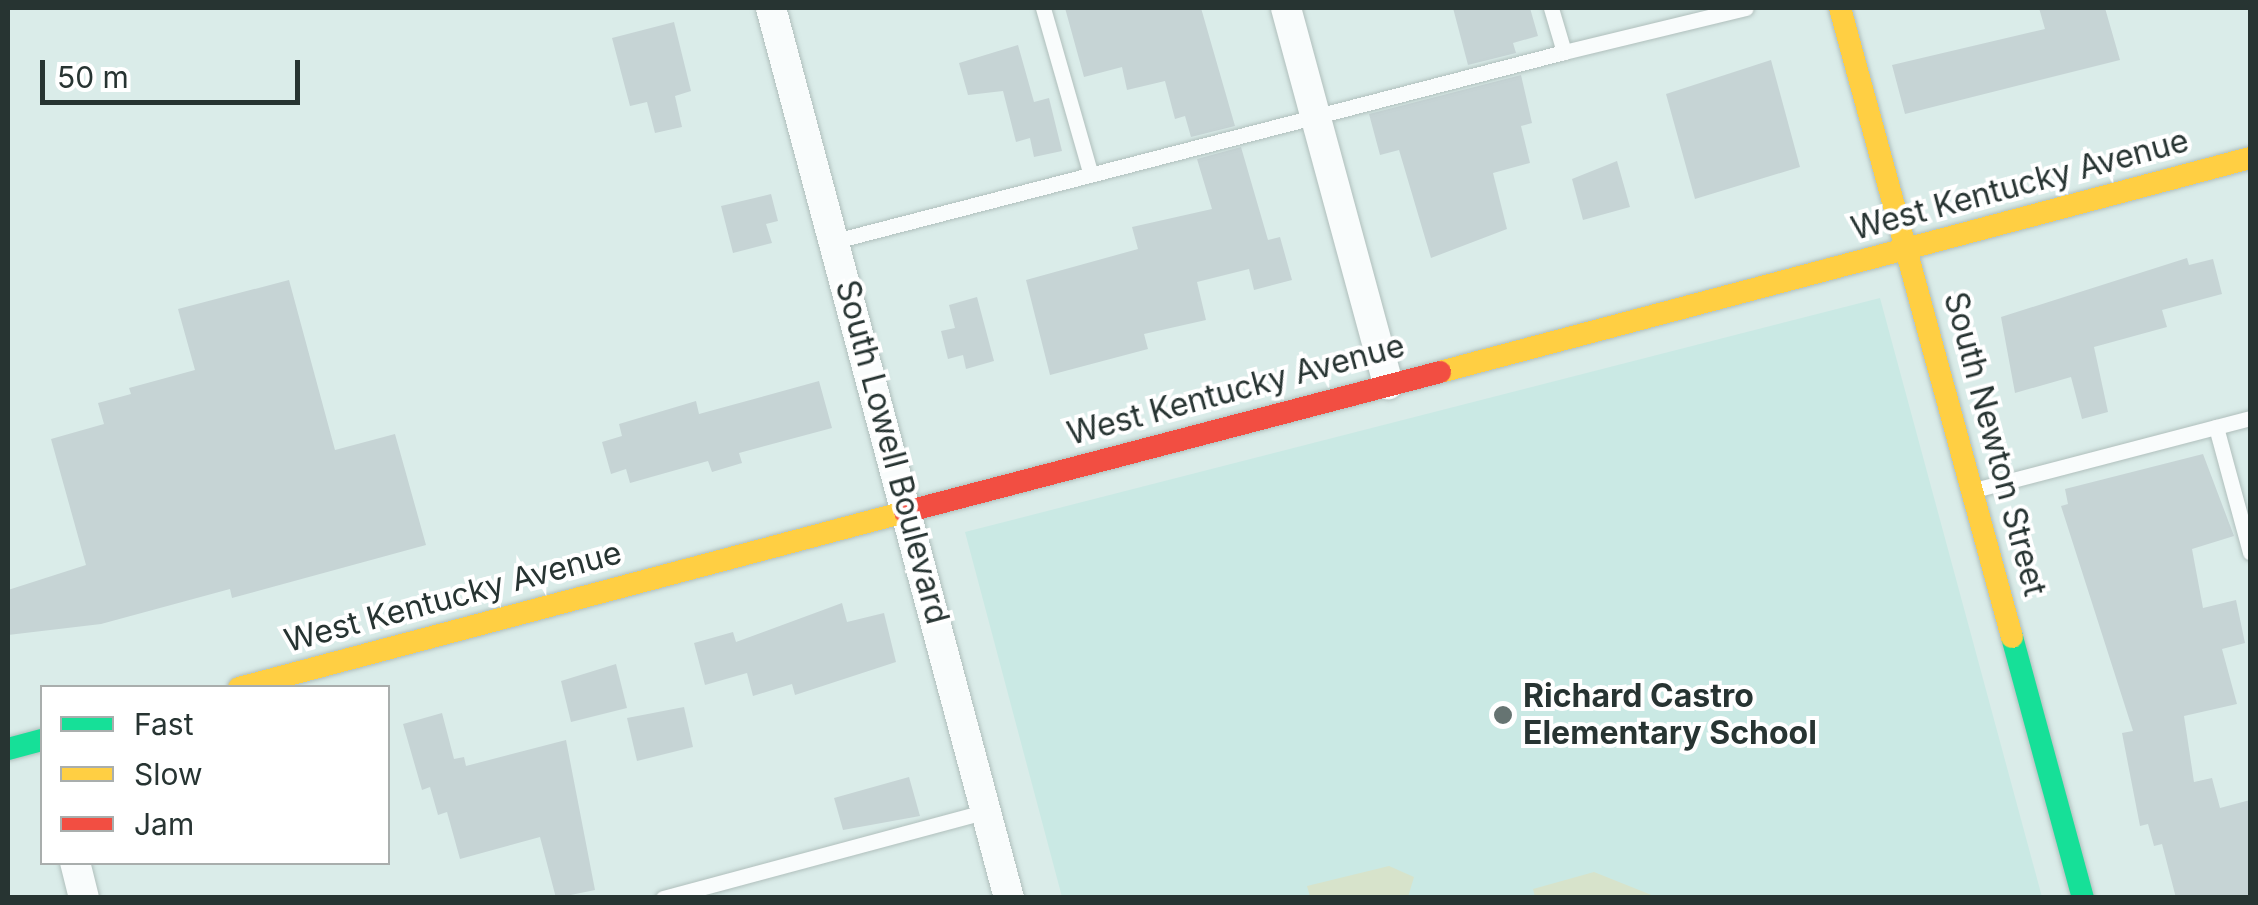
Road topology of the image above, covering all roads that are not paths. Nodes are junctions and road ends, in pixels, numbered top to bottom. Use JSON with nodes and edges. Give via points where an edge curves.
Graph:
{"nodes":[{"id":1,"x":772,"y":8,"type":"edge"},
{"id":2,"x":1043,"y":8,"type":"edge"},
{"id":3,"x":1286,"y":8,"type":"edge"},
{"id":4,"x":1552,"y":8,"type":"edge"},
{"id":5,"x":1746,"y":8,"type":"edge"},
{"id":6,"x":1840,"y":8,"type":"edge"},
{"id":7,"x":1564,"y":52,"type":"junction"},
{"id":8,"x":1315,"y":116,"type":"junction"},
{"id":9,"x":2250,"y":158,"type":"edge"},
{"id":10,"x":1090,"y":172,"type":"junction"},
{"id":11,"x":835,"y":241,"type":"junction"},
{"id":12,"x":1909,"y":248,"type":"junction"},
{"id":13,"x":1388,"y":384,"type":"junction"},
{"id":14,"x":2250,"y":418,"type":"edge"},
{"id":15,"x":2216,"y":427,"type":"junction"},
{"id":16,"x":1974,"y":490,"type":"junction"},
{"id":17,"x":908,"y":510,"type":"junction"},
{"id":18,"x":2250,"y":552,"type":"edge"},
{"id":19,"x":250,"y":685,"type":"edge"},
{"id":20,"x":40,"y":741,"type":"edge"},
{"id":21,"x":8,"y":749,"type":"edge"},
{"id":22,"x":987,"y":812,"type":"junction"},
{"id":23,"x":76,"y":865,"type":"edge"},
{"id":24,"x":84,"y":898,"type":"edge"},
{"id":25,"x":663,"y":898,"type":"edge"},
{"id":26,"x":1009,"y":898,"type":"edge"},
{"id":27,"x":2083,"y":898,"type":"edge"}],
"edges":[{"from":1,"to":11,"type":"street","name":"South Lowell Boulevard"},
{"from":2,"to":10,"type":"lane"},
{"from":3,"to":8,"type":"street"},
{"from":4,"to":7,"type":"lane"},
{"from":5,"to":7,"type":"lane"},
{"from":6,"to":12,"type":"street","name":"South Newton Street"},
{"from":7,"to":8,"type":"lane"},
{"from":8,"to":10,"type":"lane"},
{"from":8,"to":13,"type":"street"},
{"from":9,"to":12,"type":"street","name":"West Kentucky Avenue"},
{"from":10,"to":11,"type":"lane"},
{"from":11,"to":17,"type":"street","name":"South Lowell Boulevard"},
{"from":12,"to":13,"type":"street","name":"West Kentucky Avenue"},
{"from":12,"to":16,"type":"street","name":"South Newton Street"},
{"from":13,"to":17,"type":"street","name":"West Kentucky Avenue"},
{"from":14,"to":15,"type":"lane"},
{"from":15,"to":16,"type":"lane"},
{"from":15,"to":18,"type":"lane"},
{"from":16,"to":27,"type":"street","name":"South Newton Street"},
{"from":17,"to":19,"type":"street","name":"West Kentucky Avenue"},
{"from":17,"to":22,"type":"street","name":"South Lowell Boulevard"},
{"from":20,"to":21,"type":"street"},
{"from":22,"to":25,"type":"lane"},
{"from":22,"to":26,"type":"street","name":"South Lowell Boulevard"},
{"from":23,"to":24,"type":"street"}]}
